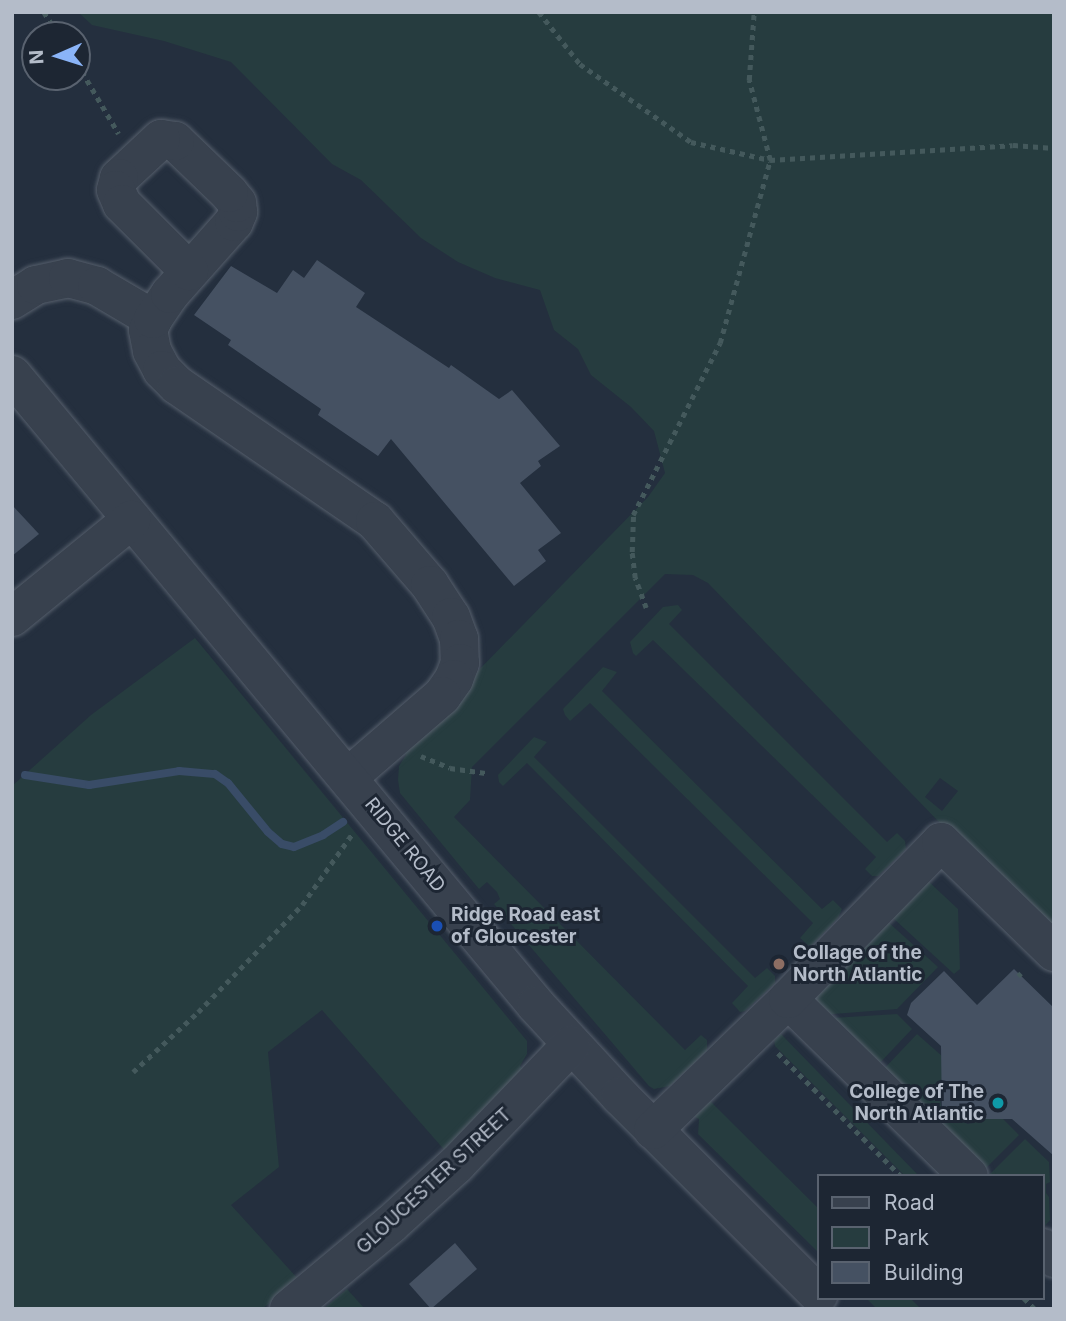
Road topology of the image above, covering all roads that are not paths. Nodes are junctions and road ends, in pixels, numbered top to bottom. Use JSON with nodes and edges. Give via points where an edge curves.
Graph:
{"nodes":[{"id":1,"x":189,"y":271,"type":"junction"},
{"id":2,"x":12,"y":300,"type":"edge"},
{"id":3,"x":153,"y":319,"type":"junction"},
{"id":4,"x":12,"y":375,"type":"edge"},
{"id":5,"x":131,"y":520,"type":"junction"},
{"id":6,"x":12,"y":617,"type":"edge"},
{"id":7,"x":358,"y":790,"type":"junction"},
{"id":8,"x":1054,"y":952,"type":"edge"},
{"id":9,"x":788,"y":999,"type":"junction"},
{"id":10,"x":571,"y":1045,"type":"junction"},
{"id":11,"x":653,"y":1130,"type":"junction"},
{"id":12,"x":967,"y":1174,"type":"edge"},
{"id":13,"x":818,"y":1293,"type":"edge"},
{"id":14,"x":289,"y":1309,"type":"edge"}],
"edges":[{"from":1,"to":1,"type":"street","via":[[234,222],[237,203],[175,141],[161,139],[119,178],[116,190],[122,204]]},
{"from":1,"to":3,"type":"street"},
{"from":2,"to":3,"type":"street","via":[[36,285],[68,278],[97,286]]},
{"from":3,"to":7,"type":"street","via":[[148,330],[152,351],[177,385],[375,521],[451,617],[459,639],[460,663],[454,679]]},
{"from":4,"to":5,"type":"street","name":"RIDGE ROAD"},
{"from":5,"to":6,"type":"street"},
{"from":5,"to":7,"type":"street","name":"RIDGE ROAD"},
{"from":7,"to":10,"type":"street","name":"RIDGE ROAD"},
{"from":8,"to":9,"type":"street","via":[[941,842]]},
{"from":9,"to":11,"type":"street"},
{"from":9,"to":12,"type":"street"},
{"from":10,"to":11,"type":"street","name":"RIDGE ROAD"},
{"from":10,"to":14,"type":"street","name":"GLOUCESTER STREET","via":[[457,1164]]},
{"from":11,"to":13,"type":"street","name":"RIDGE ROAD"}]}
